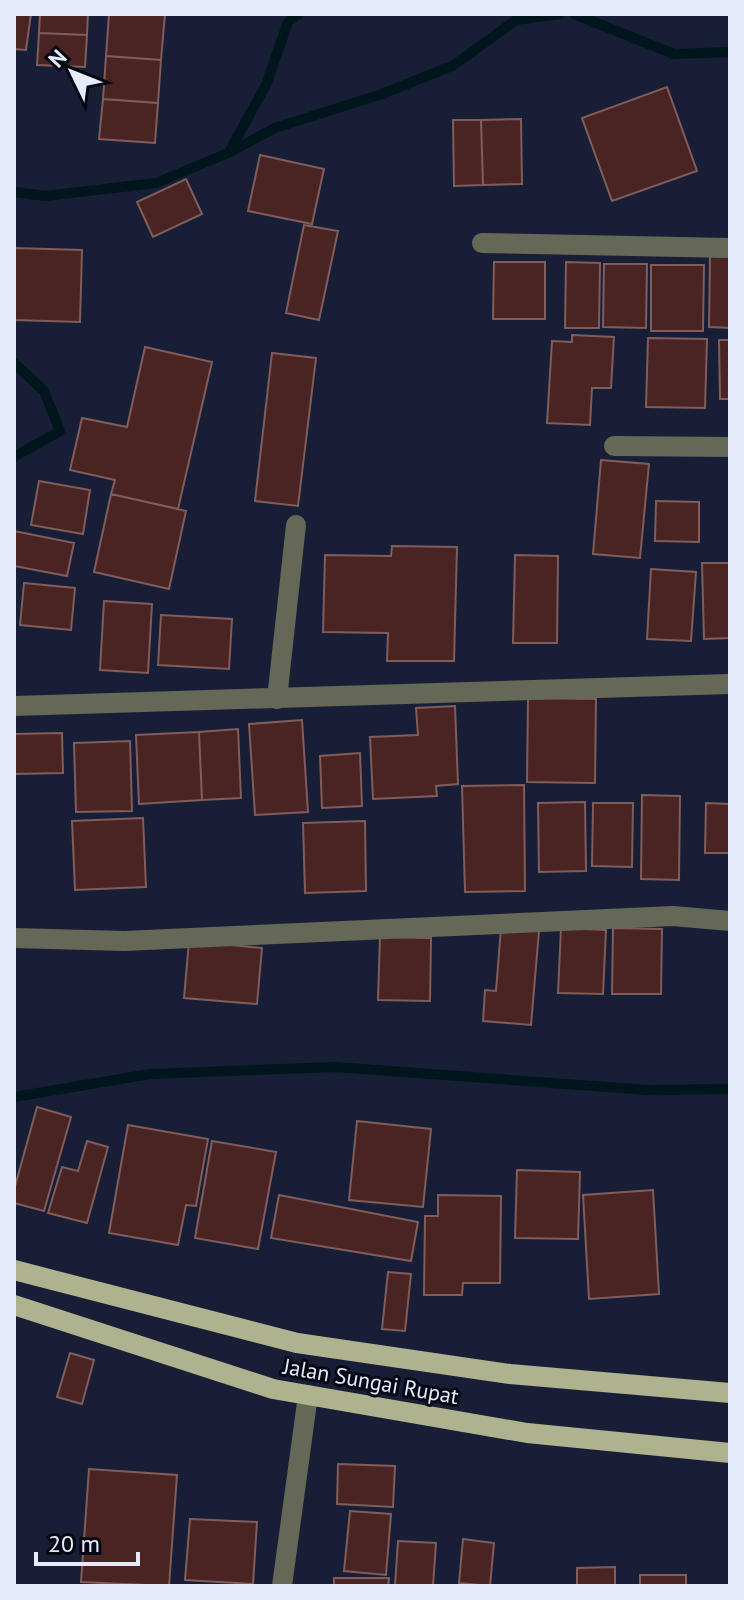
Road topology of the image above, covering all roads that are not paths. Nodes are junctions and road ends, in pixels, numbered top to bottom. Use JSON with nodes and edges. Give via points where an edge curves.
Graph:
{"nodes":[{"id":1,"x":482,"y":243,"type":"dead end"},
{"id":2,"x":730,"y":248,"type":"edge"},
{"id":3,"x":614,"y":446,"type":"dead end"},
{"id":4,"x":730,"y":447,"type":"edge"},
{"id":5,"x":296,"y":525,"type":"dead end"},
{"id":6,"x":730,"y":684,"type":"edge"},
{"id":7,"x":277,"y":699,"type":"junction"},
{"id":8,"x":14,"y":706,"type":"edge"},
{"id":9,"x":730,"y":921,"type":"edge"},
{"id":10,"x":14,"y":938,"type":"edge"},
{"id":11,"x":14,"y":1270,"type":"edge"},
{"id":12,"x":14,"y":1305,"type":"edge"},
{"id":13,"x":730,"y":1393,"type":"edge"},
{"id":14,"x":308,"y":1395,"type":"junction"},
{"id":15,"x":730,"y":1453,"type":"edge"},
{"id":16,"x":282,"y":1586,"type":"edge"}],
"edges":[{"from":1,"to":2,"type":"street"},
{"from":3,"to":4,"type":"street"},
{"from":5,"to":7,"type":"street"},
{"from":6,"to":7,"type":"street"},
{"from":7,"to":8,"type":"street"},
{"from":9,"to":10,"type":"street","via":[[673,916],[124,941]]},
{"from":11,"to":13,"type":"main road","name":"Jalan Sungai Rupat","via":[[297,1343],[510,1374]]},
{"from":12,"to":14,"type":"main road","name":"Jalan Sungai Rupat","via":[[273,1389]]},
{"from":14,"to":15,"type":"main road","name":"Jalan Sungai Rupat","via":[[527,1433]]},
{"from":14,"to":16,"type":"street"}]}
